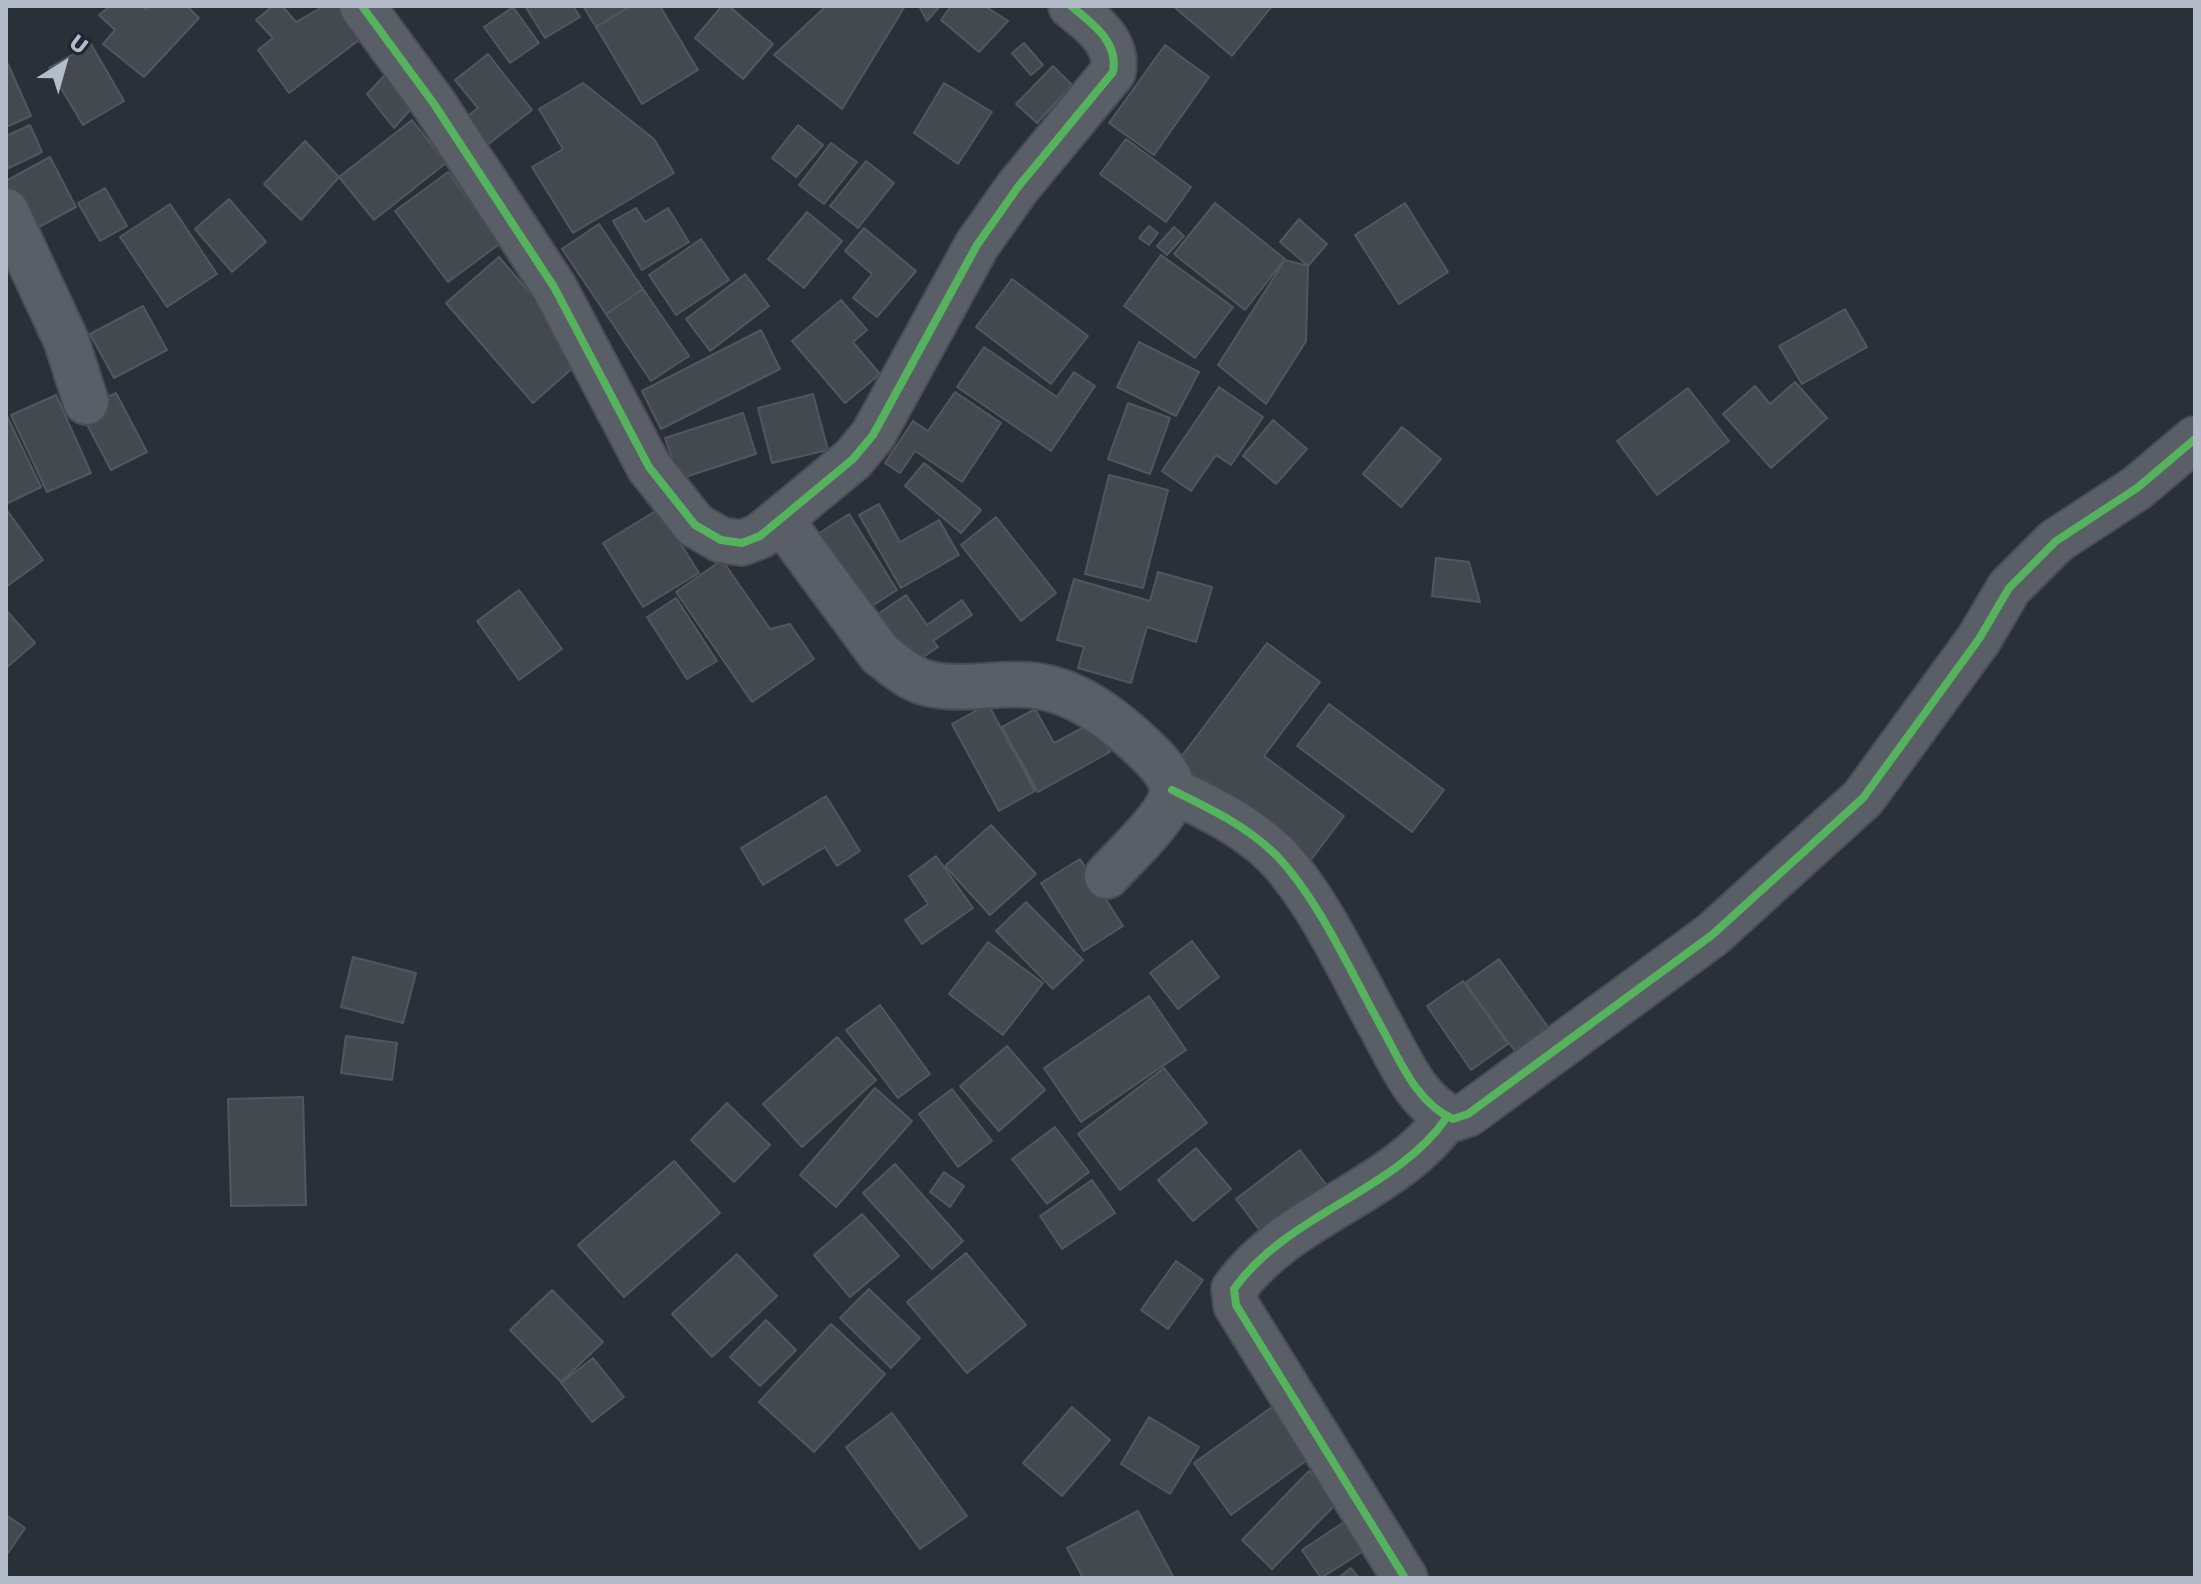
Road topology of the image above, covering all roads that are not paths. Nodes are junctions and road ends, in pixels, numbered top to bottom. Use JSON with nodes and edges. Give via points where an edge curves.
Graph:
{"nodes":[{"id":1,"x":362,"y":6,"type":"edge"},
{"id":2,"x":1071,"y":6,"type":"edge"},
{"id":3,"x":6,"y":211,"type":"edge"},
{"id":4,"x":86,"y":402,"type":"dead end"},
{"id":5,"x":2195,"y":439,"type":"edge"},
{"id":6,"x":781,"y":520,"type":"junction"},
{"id":7,"x":1172,"y":790,"type":"junction"},
{"id":8,"x":1107,"y":876,"type":"dead end"},
{"id":9,"x":1447,"y":1117,"type":"junction"},
{"id":10,"x":1405,"y":1578,"type":"edge"}],
"edges":[{"from":1,"to":6,"type":"street","via":[[434,104],[554,287],[649,467],[695,525],[721,540],[742,543]]},
{"from":2,"to":6,"type":"street","via":[[1108,41],[1113,72],[977,245],[873,435],[853,459]]},
{"from":3,"to":4,"type":"street","via":[[66,340]]},
{"from":5,"to":9,"type":"street","via":[[2137,488],[2056,541],[2009,588],[1979,639],[1852,809],[1712,935],[1468,1114]]},
{"from":6,"to":7,"type":"street","via":[[880,654],[897,667],[925,683],[1030,685],[1066,692],[1133,738],[1164,768]]},
{"from":7,"to":8,"type":"street","via":[[1155,822]]},
{"from":7,"to":9,"type":"street","via":[[1243,827],[1276,855],[1310,900],[1407,1075],[1427,1104]]},
{"from":9,"to":10,"type":"street","via":[[1411,1158],[1314,1217],[1234,1289],[1236,1305]]}]}
